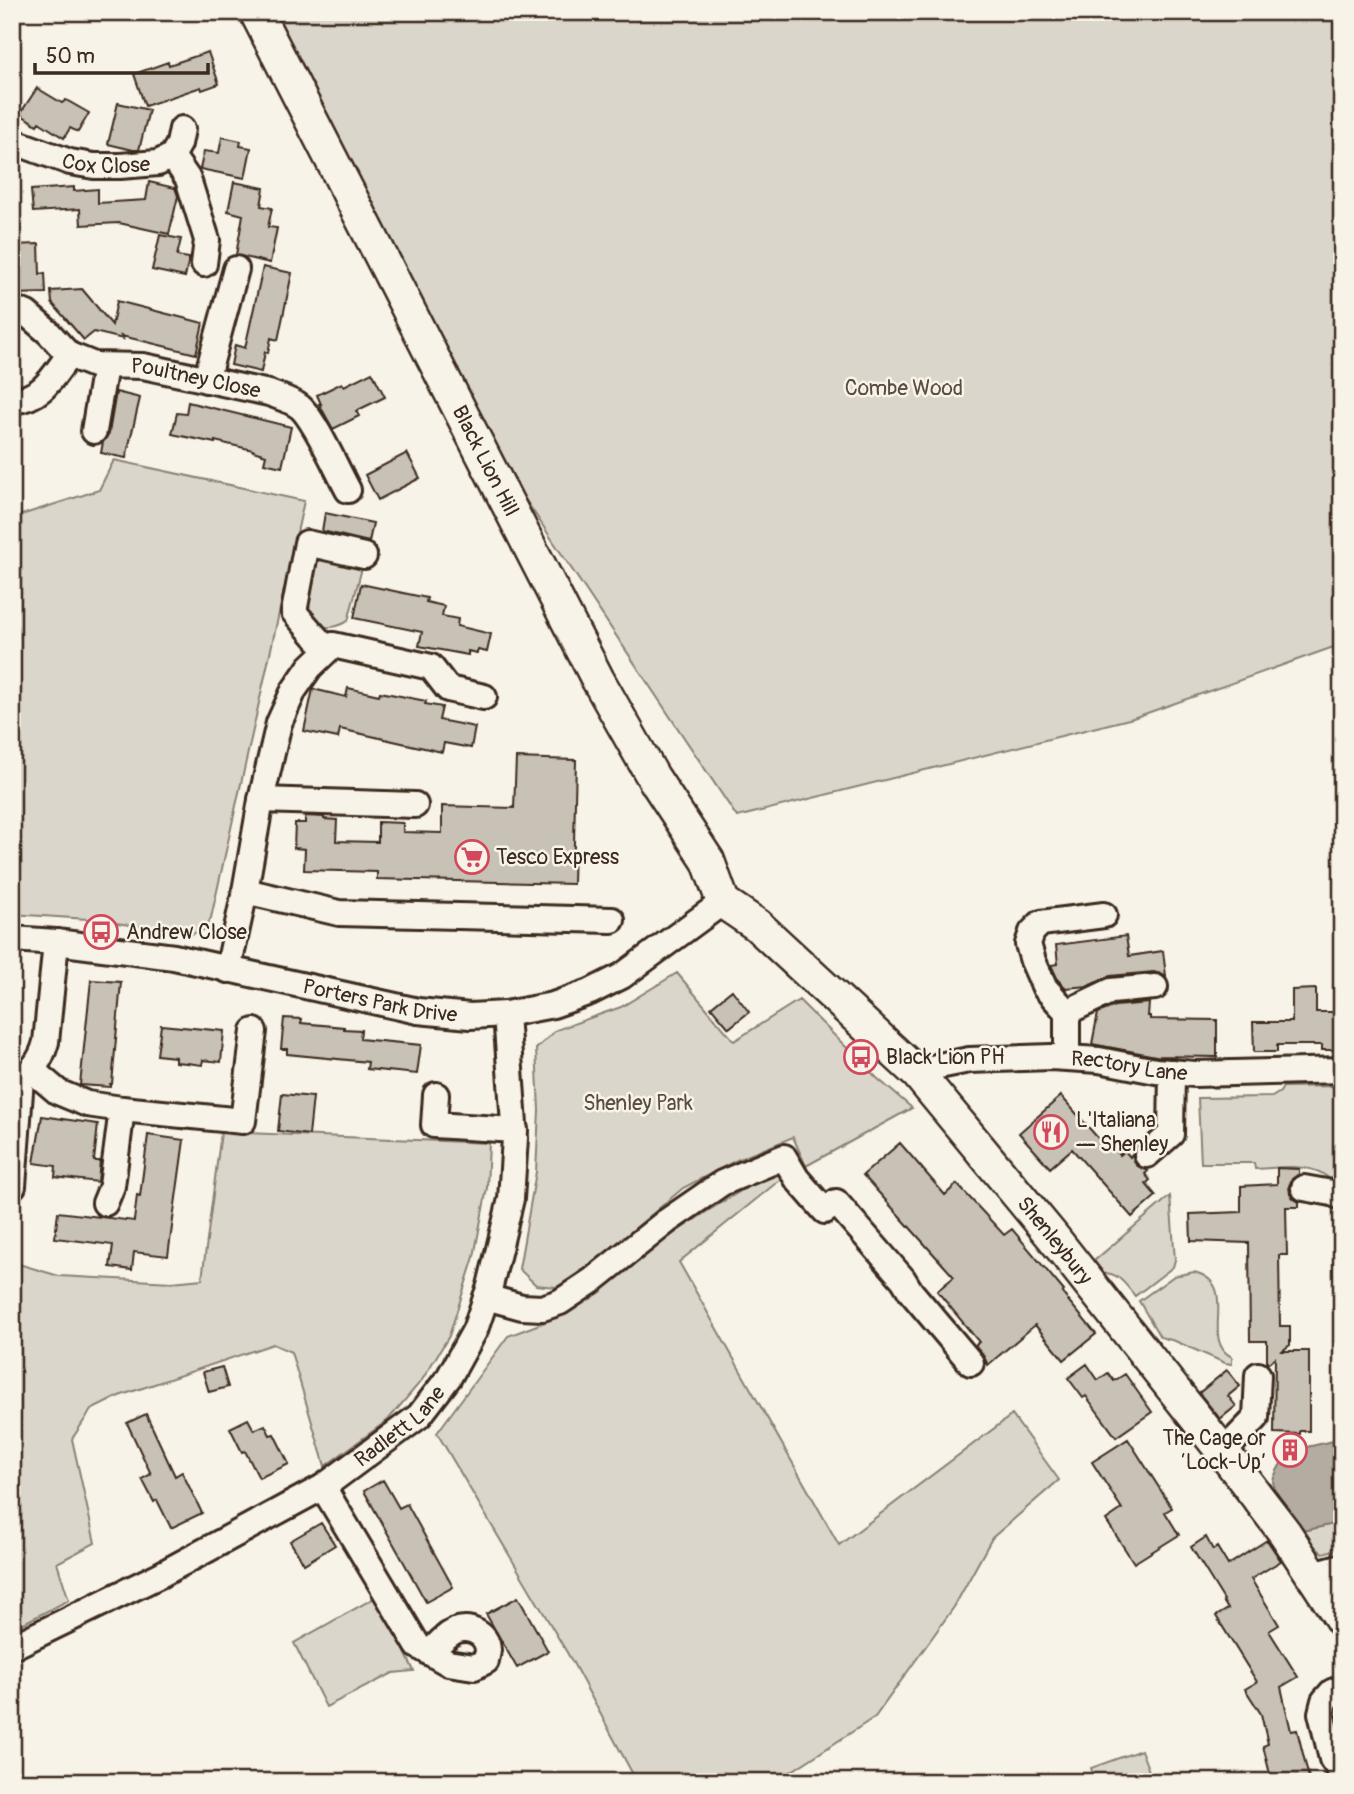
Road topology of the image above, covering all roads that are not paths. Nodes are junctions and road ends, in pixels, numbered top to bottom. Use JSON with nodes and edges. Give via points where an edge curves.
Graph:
{"nodes":[{"id":1,"x":256,"y":12,"type":"edge"},
{"id":2,"x":182,"y":129,"type":"dead end"},
{"id":3,"x":12,"y":141,"type":"edge"},
{"id":4,"x":172,"y":156,"type":"junction"},
{"id":5,"x":204,"y":264,"type":"dead end"},
{"id":6,"x":236,"y":269,"type":"dead end"},
{"id":7,"x":12,"y":308,"type":"edge"},
{"id":8,"x":69,"y":355,"type":"junction"},
{"id":9,"x":105,"y":366,"type":"junction"},
{"id":10,"x":206,"y":380,"type":"junction"},
{"id":11,"x":12,"y":401,"type":"edge"},
{"id":12,"x":94,"y":431,"type":"dead end"},
{"id":13,"x":348,"y":490,"type":"dead end"},
{"id":14,"x":364,"y":556,"type":"dead end"},
{"id":15,"x":327,"y":650,"type":"junction"},
{"id":16,"x":484,"y":697,"type":"dead end"},
{"id":17,"x":261,"y":800,"type":"junction"},
{"id":18,"x":415,"y":805,"type":"dead end"},
{"id":19,"x":245,"y":891,"type":"junction"},
{"id":20,"x":723,"y":902,"type":"junction"},
{"id":21,"x":1104,"y":915,"type":"dead end"},
{"id":22,"x":612,"y":920,"type":"dead end"},
{"id":23,"x":12,"y":939,"type":"edge"},
{"id":24,"x":56,"y":942,"type":"junction"},
{"id":25,"x":228,"y":970,"type":"junction"},
{"id":26,"x":1156,"y":986,"type":"dead end"},
{"id":27,"x":1067,"y":1012,"type":"junction"},
{"id":28,"x":506,"y":1014,"type":"junction"},
{"id":29,"x":254,"y":1031,"type":"dead end"},
{"id":30,"x":1067,"y":1057,"type":"junction"},
{"id":31,"x":1342,"y":1070,"type":"edge"},
{"id":32,"x":1172,"y":1072,"type":"junction"},
{"id":33,"x":918,"y":1074,"type":"junction"},
{"id":34,"x":22,"y":1077,"type":"edge"},
{"id":35,"x":436,"y":1095,"type":"dead end"},
{"id":36,"x":122,"y":1109,"type":"junction"},
{"id":37,"x":515,"y":1130,"type":"junction"},
{"id":38,"x":1147,"y":1155,"type":"dead end"},
{"id":39,"x":13,"y":1186,"type":"edge"},
{"id":40,"x":1304,"y":1188,"type":"dead end"},
{"id":41,"x":1342,"y":1196,"type":"edge"},
{"id":42,"x":105,"y":1203,"type":"dead end"},
{"id":43,"x":486,"y":1297,"type":"junction"},
{"id":44,"x":971,"y":1363,"type":"dead end"},
{"id":45,"x":1258,"y":1375,"type":"dead end"},
{"id":46,"x":1223,"y":1452,"type":"junction"},
{"id":47,"x":323,"y":1487,"type":"junction"},
{"id":48,"x":1327,"y":1570,"type":"edge"},
{"id":49,"x":1342,"y":1620,"type":"edge"},
{"id":50,"x":12,"y":1647,"type":"edge"},
{"id":51,"x":430,"y":1653,"type":"dead end"},
{"id":52,"x":1342,"y":1688,"type":"edge"},
{"id":53,"x":1342,"y":1773,"type":"edge"}],
"edges":[{"from":1,"to":20,"type":"main road","name":"Black Lion Hill","via":[[598,680],[708,861]]},
{"from":2,"to":4,"type":"street","name":"Cox Close"},
{"from":3,"to":4,"type":"street","name":"Cox Close","via":[[94,166],[158,163]]},
{"from":4,"to":5,"type":"street","via":[[188,179],[208,240]]},
{"from":6,"to":10,"type":"street"},
{"from":7,"to":8,"type":"street","name":"Poultney Close","via":[[27,314]]},
{"from":8,"to":9,"type":"street","name":"Poultney Close"},
{"from":8,"to":11,"type":"street","via":[[43,390]]},
{"from":9,"to":10,"type":"street","name":"Poultney Close","via":[[143,366]]},
{"from":9,"to":12,"type":"street"},
{"from":10,"to":13,"type":"street","name":"Poultney Close","via":[[269,393],[300,407]]},
{"from":14,"to":15,"type":"street","via":[[307,543],[294,612]]},
{"from":15,"to":16,"type":"street","via":[[333,645],[431,667],[448,689]]},
{"from":15,"to":17,"type":"street","via":[[294,690],[278,723]]},
{"from":17,"to":18,"type":"street"},
{"from":17,"to":19,"type":"street"},
{"from":19,"to":22,"type":"street","via":[[339,913]]},
{"from":19,"to":25,"type":"street"},
{"from":20,"to":28,"type":"street","name":"Porters Park Drive","via":[[622,976],[553,1005]]},
{"from":20,"to":33,"type":"main road","name":"Shenleybury","via":[[757,925]]},
{"from":21,"to":27,"type":"street","via":[[1041,923],[1032,932],[1028,944],[1033,961],[1045,988]]},
{"from":23,"to":24,"type":"street","name":"Porters Park Drive"},
{"from":24,"to":25,"type":"street","name":"Porters Park Drive","via":[[174,957]]},
{"from":24,"to":34,"type":"street","via":[[43,1055]]},
{"from":25,"to":28,"type":"street","name":"Porters Park Drive","via":[[418,1011]]},
{"from":26,"to":27,"type":"street","via":[[1111,991]]},
{"from":27,"to":30,"type":"street"},
{"from":28,"to":37,"type":"street","name":"Radlett Lane"},
{"from":29,"to":36,"type":"street","via":[[243,1121]]},
{"from":30,"to":32,"type":"street","name":"Rectory Lane"},
{"from":30,"to":33,"type":"street","name":"Rectory Lane","via":[[969,1060]]},
{"from":31,"to":32,"type":"street","name":"Rectory Lane"},
{"from":32,"to":38,"type":"street","via":[[1171,1134]]},
{"from":33,"to":46,"type":"main road","name":"Shenleybury"},
{"from":34,"to":36,"type":"street","via":[[87,1104]]},
{"from":34,"to":39,"type":"street"},
{"from":35,"to":37,"type":"street","via":[[434,1125]]},
{"from":36,"to":42,"type":"street","via":[[112,1186]]},
{"from":37,"to":43,"type":"street","name":"Radlett Lane","via":[[510,1199]]},
{"from":40,"to":41,"type":"street"},
{"from":43,"to":44,"type":"street","via":[[522,1307],[542,1308],[560,1302],[722,1183],[784,1157],[797,1180],[825,1211],[836,1202]]},
{"from":43,"to":47,"type":"street","name":"Radlett Lane","via":[[475,1330],[449,1377],[419,1416]]},
{"from":45,"to":46,"type":"street","via":[[1256,1418]]},
{"from":46,"to":48,"type":"main road","name":"Shenleybury","via":[[1285,1534]]},
{"from":47,"to":50,"type":"street","name":"Radlett Lane"},
{"from":47,"to":51,"type":"street","via":[[418,1646]]},
{"from":48,"to":49,"type":"main road","name":"Shenleybury"},
{"from":52,"to":53,"type":"street","via":[[1324,1701],[1321,1713],[1332,1759]]}]}
